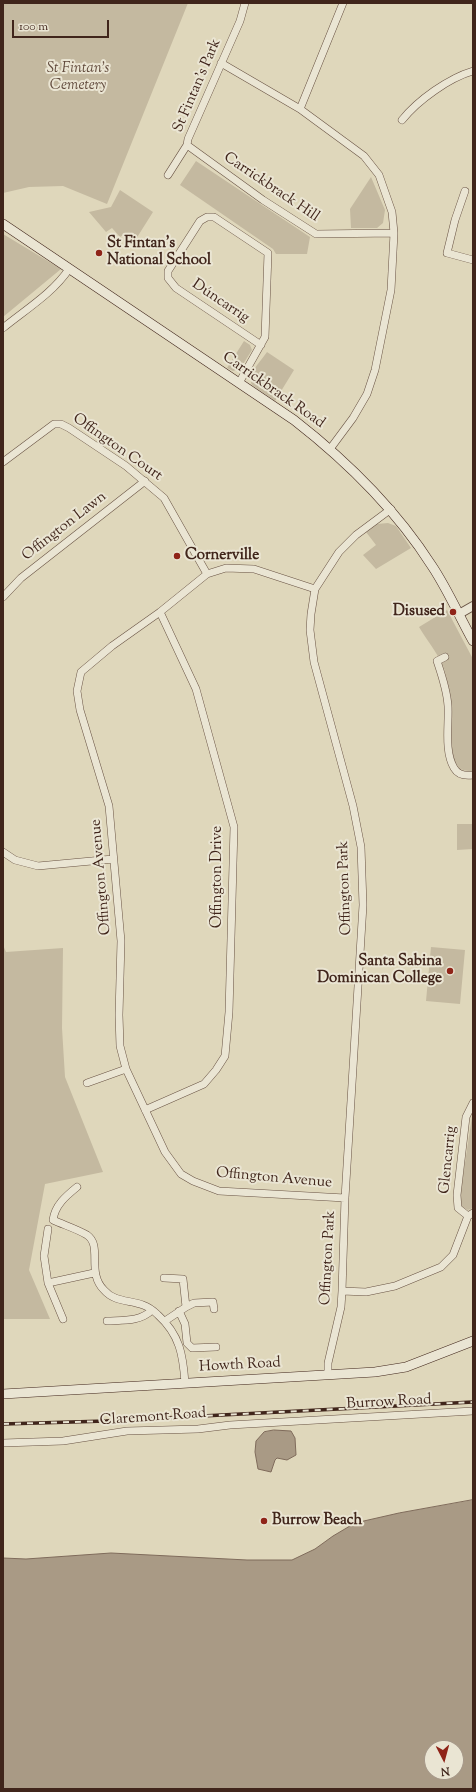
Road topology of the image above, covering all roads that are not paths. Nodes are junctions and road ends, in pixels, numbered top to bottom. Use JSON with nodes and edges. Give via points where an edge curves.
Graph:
{"nodes":[{"id":1,"x":245,"y":3,"type":"edge"},
{"id":2,"x":343,"y":3,"type":"edge"},
{"id":3,"x":221,"y":63,"type":"junction"},
{"id":4,"x":473,"y":71,"type":"edge"},
{"id":5,"x":300,"y":109,"type":"junction"},
{"id":6,"x":402,"y":120,"type":"dead end"},
{"id":7,"x":187,"y":145,"type":"junction"},
{"id":8,"x":168,"y":175,"type":"dead end"},
{"id":9,"x":465,"y":191,"type":"dead end"},
{"id":10,"x":3,"y":224,"type":"edge"},
{"id":11,"x":394,"y":233,"type":"junction"},
{"id":12,"x":473,"y":260,"type":"edge"},
{"id":13,"x":69,"y":269,"type":"junction"},
{"id":14,"x":3,"y":328,"type":"edge"},
{"id":15,"x":261,"y":345,"type":"junction"},
{"id":16,"x":239,"y":383,"type":"junction"},
{"id":17,"x":330,"y":448,"type":"junction"},
{"id":18,"x":3,"y":462,"type":"edge"},
{"id":19,"x":145,"y":481,"type":"junction"},
{"id":20,"x":391,"y":509,"type":"junction"},
{"id":21,"x":207,"y":574,"type":"junction"},
{"id":22,"x":316,"y":589,"type":"junction"},
{"id":23,"x":3,"y":597,"type":"edge"},
{"id":24,"x":473,"y":606,"type":"edge"},
{"id":25,"x":160,"y":612,"type":"junction"},
{"id":26,"x":459,"y":614,"type":"junction"},
{"id":27,"x":472,"y":638,"type":"edge"},
{"id":28,"x":445,"y":657,"type":"dead end"},
{"id":29,"x":473,"y":775,"type":"edge"},
{"id":30,"x":3,"y":852,"type":"edge"},
{"id":31,"x":113,"y":859,"type":"junction"},
{"id":32,"x":126,"y":1069,"type":"junction"},
{"id":33,"x":87,"y":1083,"type":"dead end"},
{"id":34,"x":473,"y":1103,"type":"edge"},
{"id":35,"x":145,"y":1110,"type":"junction"},
{"id":36,"x":78,"y":1187,"type":"dead end"},
{"id":37,"x":345,"y":1198,"type":"junction"},
{"id":38,"x":471,"y":1214,"type":"edge"},
{"id":39,"x":48,"y":1229,"type":"dead end"},
{"id":40,"x":94,"y":1273,"type":"junction"},
{"id":41,"x":164,"y":1278,"type":"dead end"},
{"id":42,"x":48,"y":1283,"type":"junction"},
{"id":43,"x":342,"y":1291,"type":"junction"},
{"id":44,"x":186,"y":1306,"type":"junction"},
{"id":45,"x":152,"y":1310,"type":"junction"},
{"id":46,"x":214,"y":1310,"type":"dead end"},
{"id":47,"x":179,"y":1312,"type":"junction"},
{"id":48,"x":63,"y":1319,"type":"dead end"},
{"id":49,"x":107,"y":1321,"type":"dead end"},
{"id":50,"x":165,"y":1322,"type":"junction"},
{"id":51,"x":473,"y":1341,"type":"edge"},
{"id":52,"x":216,"y":1347,"type":"dead end"},
{"id":53,"x":328,"y":1375,"type":"junction"},
{"id":54,"x":185,"y":1383,"type":"junction"},
{"id":55,"x":3,"y":1394,"type":"edge"},
{"id":56,"x":473,"y":1411,"type":"edge"},
{"id":57,"x":306,"y":1420,"type":"joint"},
{"id":58,"x":3,"y":1443,"type":"edge"}],
"edges":[{"from":1,"to":3,"type":"street","name":"St Fintan's Park","via":[[240,21]]},
{"from":2,"to":5,"type":"street"},
{"from":3,"to":5,"type":"street"},
{"from":3,"to":7,"type":"street","name":"St Fintan's Park"},
{"from":4,"to":6,"type":"street","via":[[426,97],[413,106]]},
{"from":5,"to":11,"type":"street","via":[[364,156],[371,164],[379,175],[392,212]]},
{"from":7,"to":8,"type":"street","name":"St Fintan's Park"},
{"from":7,"to":11,"type":"street","name":"Carrickbrack Hill","via":[[263,200],[316,234]]},
{"from":9,"to":12,"type":"street","via":[[448,253]]},
{"from":10,"to":13,"type":"main road","name":"Carrickbrack Road"},
{"from":11,"to":17,"type":"street","via":[[391,290],[375,370],[367,394],[353,418]]},
{"from":13,"to":14,"type":"street","via":[[64,277]]},
{"from":13,"to":16,"type":"main road","name":"Carrickbrack Road"},
{"from":15,"to":15,"type":"street","name":"Dúncarrig","via":[[265,337],[268,253],[214,217],[207,217],[200,221],[168,271],[168,278],[176,288]]},
{"from":15,"to":16,"type":"street","name":"Dúncarrig"},
{"from":16,"to":17,"type":"main road","name":"Carrickbrack Road"},
{"from":17,"to":20,"type":"main road","name":"Carrickbrack Road"},
{"from":18,"to":19,"type":"street","name":"Offington Court","via":[[54,424],[61,424]]},
{"from":19,"to":21,"type":"street","name":"Offington Court","via":[[164,498]]},
{"from":19,"to":23,"type":"street","name":"Offington Lawn","via":[[22,578]]},
{"from":20,"to":22,"type":"street","name":"Offington Park","via":[[339,552]]},
{"from":20,"to":26,"type":"main road","name":"Carrickbrack Road","via":[[432,566]]},
{"from":21,"to":22,"type":"street","name":"Offington Avenue","via":[[226,568],[254,569]]},
{"from":21,"to":25,"type":"street","name":"Offington Avenue"},
{"from":22,"to":37,"type":"street","name":"Offington Park","via":[[310,630],[314,662],[353,806],[361,847],[363,906]]},
{"from":24,"to":26,"type":"street"},
{"from":25,"to":31,"type":"street","name":"Offington Avenue","via":[[81,672],[77,691],[80,710],[109,806]]},
{"from":25,"to":35,"type":"street","name":"Offington Drive","via":[[196,689],[234,827],[229,1012],[225,1056],[216,1070],[204,1084]]},
{"from":26,"to":27,"type":"main road","name":"Carrickbrack Road"},
{"from":28,"to":29,"type":"street","via":[[437,661],[448,705],[450,758],[459,774]]},
{"from":30,"to":31,"type":"street","via":[[15,860],[38,866]]},
{"from":31,"to":32,"type":"street","name":"Offington Avenue","via":[[121,941],[120,1046]]},
{"from":32,"to":33,"type":"street"},
{"from":32,"to":35,"type":"street","name":"Offington Avenue"},
{"from":34,"to":38,"type":"street","name":"Glencarrig","via":[[466,1117],[457,1195],[458,1208]]},
{"from":35,"to":37,"type":"street","name":"Offington Avenue","via":[[166,1152],[181,1174],[193,1181],[219,1191]]},
{"from":36,"to":40,"type":"street","via":[[63,1199],[53,1220],[88,1236],[95,1246]]},
{"from":37,"to":43,"type":"street","name":"Offington Park"},
{"from":38,"to":43,"type":"street","name":"Glencarrig","via":[[453,1255],[440,1267],[394,1286],[366,1292]]},
{"from":39,"to":42,"type":"street","via":[[44,1256]]},
{"from":40,"to":42,"type":"street"},
{"from":40,"to":45,"type":"street","via":[[105,1292],[118,1300],[143,1305]]},
{"from":41,"to":44,"type":"street","via":[[183,1279]]},
{"from":42,"to":48,"type":"street"},
{"from":43,"to":53,"type":"street","name":"Offington Park"},
{"from":44,"to":46,"type":"street","via":[[213,1302]]},
{"from":44,"to":47,"type":"street"},
{"from":45,"to":49,"type":"street","via":[[146,1316],[135,1319]]},
{"from":45,"to":50,"type":"street"},
{"from":47,"to":50,"type":"street"},
{"from":47,"to":52,"type":"street","via":[[185,1324],[188,1343],[192,1348]]},
{"from":50,"to":54,"type":"street","via":[[180,1346]]},
{"from":51,"to":53,"type":"main road","name":"Howth Road","via":[[406,1367]]},
{"from":53,"to":54,"type":"main road","name":"Howth Road"},
{"from":54,"to":55,"type":"main road","name":"Howth Road"},
{"from":56,"to":57,"type":"street","name":"Burrow Road"},
{"from":57,"to":58,"type":"street","name":"Claremont Road","via":[[198,1429],[127,1431],[63,1441]]}]}
